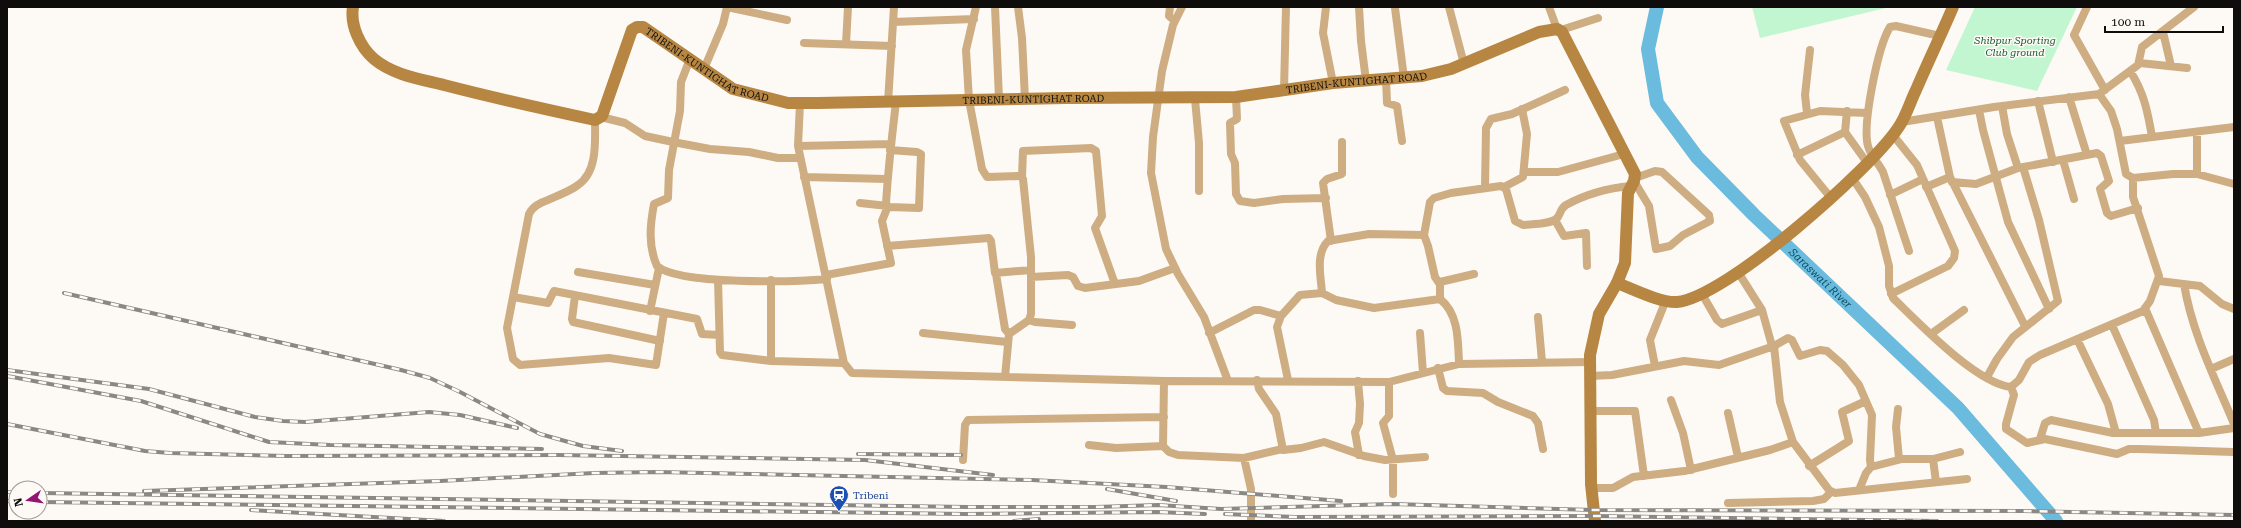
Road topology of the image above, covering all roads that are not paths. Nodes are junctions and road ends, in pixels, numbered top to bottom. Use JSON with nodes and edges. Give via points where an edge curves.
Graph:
{"nodes":[{"id":1,"x":353,"y":7,"type":"edge"},
{"id":2,"x":727,"y":7,"type":"edge"},
{"id":3,"x":848,"y":7,"type":"edge"},
{"id":4,"x":894,"y":7,"type":"edge"},
{"id":5,"x":976,"y":7,"type":"edge"},
{"id":6,"x":995,"y":7,"type":"edge"},
{"id":7,"x":1018,"y":7,"type":"edge"},
{"id":8,"x":1170,"y":7,"type":"edge"},
{"id":9,"x":1182,"y":7,"type":"edge"},
{"id":10,"x":1286,"y":7,"type":"edge"},
{"id":11,"x":1326,"y":7,"type":"edge"},
{"id":12,"x":1360,"y":7,"type":"edge"},
{"id":13,"x":1449,"y":7,"type":"edge"},
{"id":14,"x":1549,"y":7,"type":"edge"},
{"id":15,"x":1953,"y":7,"type":"edge"},
{"id":16,"x":2087,"y":7,"type":"edge"},
{"id":17,"x":2194,"y":7,"type":"edge"},
{"id":18,"x":1395,"y":8,"type":"edge"},
{"id":19,"x":974,"y":18,"type":"junction"},
{"id":20,"x":1598,"y":18,"type":"dead end"},
{"id":21,"x":787,"y":20,"type":"dead end"},
{"id":22,"x":1175,"y":21,"type":"junction"},
{"id":23,"x":893,"y":22,"type":"junction"},
{"id":24,"x":1559,"y":29,"type":"junction"},
{"id":25,"x":2163,"y":32,"type":"junction"},
{"id":26,"x":1940,"y":36,"type":"junction"},
{"id":27,"x":804,"y":43,"type":"dead end"},
{"id":28,"x":846,"y":44,"type":"junction"},
{"id":29,"x":892,"y":46,"type":"junction"},
{"id":30,"x":1810,"y":50,"type":"dead end"},
{"id":31,"x":690,"y":59,"type":"junction"},
{"id":32,"x":2140,"y":62,"type":"junction"},
{"id":33,"x":1464,"y":64,"type":"junction"},
{"id":34,"x":2171,"y":66,"type":"junction"},
{"id":35,"x":2187,"y":68,"type":"dead end"},
{"id":36,"x":704,"y":69,"type":"junction"},
{"id":37,"x":2130,"y":71,"type":"junction"},
{"id":38,"x":1404,"y":78,"type":"junction"},
{"id":39,"x":1386,"y":79,"type":"junction"},
{"id":40,"x":1366,"y":81,"type":"junction"},
{"id":41,"x":1333,"y":83,"type":"junction"},
{"id":42,"x":1284,"y":90,"type":"junction"},
{"id":43,"x":1565,"y":90,"type":"dead end"},
{"id":44,"x":2102,"y":92,"type":"junction"},
{"id":45,"x":1236,"y":97,"type":"junction"},
{"id":46,"x":2069,"y":97,"type":"junction"},
{"id":47,"x":1195,"y":98,"type":"junction"},
{"id":48,"x":1000,"y":99,"type":"junction"},
{"id":49,"x":1025,"y":99,"type":"junction"},
{"id":50,"x":1159,"y":99,"type":"junction"},
{"id":51,"x":969,"y":100,"type":"junction"},
{"id":52,"x":2038,"y":101,"type":"junction"},
{"id":53,"x":892,"y":102,"type":"junction"},
{"id":54,"x":800,"y":103,"type":"junction"},
{"id":55,"x":2002,"y":106,"type":"junction"},
{"id":56,"x":1522,"y":109,"type":"junction"},
{"id":57,"x":1979,"y":110,"type":"junction"},
{"id":58,"x":1847,"y":111,"type":"junction"},
{"id":59,"x":1808,"y":113,"type":"junction"},
{"id":60,"x":1868,"y":113,"type":"junction"},
{"id":61,"x":1936,"y":117,"type":"junction"},
{"id":62,"x":598,"y":118,"type":"junction"},
{"id":63,"x":1902,"y":122,"type":"junction"},
{"id":64,"x":2234,"y":127,"type":"edge"},
{"id":65,"x":1845,"y":132,"type":"junction"},
{"id":66,"x":2197,"y":132,"type":"junction"},
{"id":67,"x":1893,"y":135,"type":"junction"},
{"id":68,"x":2152,"y":137,"type":"junction"},
{"id":69,"x":1402,"y":141,"type":"dead end"},
{"id":70,"x":2120,"y":141,"type":"junction"},
{"id":71,"x":673,"y":142,"type":"junction"},
{"id":72,"x":1342,"y":142,"type":"dead end"},
{"id":73,"x":798,"y":146,"type":"junction"},
{"id":74,"x":890,"y":147,"type":"junction"},
{"id":75,"x":1624,"y":154,"type":"junction"},
{"id":76,"x":2087,"y":154,"type":"junction"},
{"id":77,"x":1797,"y":155,"type":"junction"},
{"id":78,"x":800,"y":158,"type":"junction"},
{"id":79,"x":2063,"y":160,"type":"junction"},
{"id":80,"x":1870,"y":162,"type":"junction"},
{"id":81,"x":2052,"y":162,"type":"junction"},
{"id":82,"x":2020,"y":167,"type":"junction"},
{"id":83,"x":1524,"y":172,"type":"junction"},
{"id":84,"x":2197,"y":174,"type":"junction"},
{"id":85,"x":1996,"y":175,"type":"junction"},
{"id":86,"x":804,"y":177,"type":"junction"},
{"id":87,"x":1022,"y":177,"type":"junction"},
{"id":88,"x":2133,"y":178,"type":"junction"},
{"id":89,"x":887,"y":179,"type":"junction"},
{"id":90,"x":1853,"y":179,"type":"junction"},
{"id":91,"x":1951,"y":179,"type":"junction"},
{"id":92,"x":1634,"y":182,"type":"junction"},
{"id":93,"x":1924,"y":183,"type":"junction"},
{"id":94,"x":2234,"y":184,"type":"edge"},
{"id":95,"x":1485,"y":187,"type":"junction"},
{"id":96,"x":1504,"y":187,"type":"junction"},
{"id":97,"x":1199,"y":192,"type":"dead end"},
{"id":98,"x":1890,"y":195,"type":"junction"},
{"id":99,"x":1326,"y":198,"type":"junction"},
{"id":100,"x":1831,"y":198,"type":"junction"},
{"id":101,"x":2074,"y":200,"type":"dead end"},
{"id":102,"x":860,"y":203,"type":"dead end"},
{"id":103,"x":888,"y":206,"type":"junction"},
{"id":104,"x":2138,"y":208,"type":"junction"},
{"id":105,"x":1555,"y":220,"type":"junction"},
{"id":106,"x":1424,"y":235,"type":"junction"},
{"id":107,"x":1332,"y":241,"type":"junction"},
{"id":108,"x":887,"y":246,"type":"junction"},
{"id":109,"x":1909,"y":251,"type":"dead end"},
{"id":110,"x":1587,"y":266,"type":"dead end"},
{"id":111,"x":658,"y":268,"type":"junction"},
{"id":112,"x":1175,"y":268,"type":"junction"},
{"id":113,"x":578,"y":272,"type":"dead end"},
{"id":114,"x":1738,"y":272,"type":"junction"},
{"id":115,"x":1031,"y":273,"type":"junction"},
{"id":116,"x":996,"y":274,"type":"junction"},
{"id":117,"x":1474,"y":274,"type":"dead end"},
{"id":118,"x":827,"y":277,"type":"junction"},
{"id":119,"x":718,"y":280,"type":"junction"},
{"id":120,"x":771,"y":280,"type":"junction"},
{"id":121,"x":2159,"y":281,"type":"junction"},
{"id":122,"x":1440,"y":283,"type":"junction"},
{"id":123,"x":1617,"y":283,"type":"junction"},
{"id":124,"x":1115,"y":284,"type":"junction"},
{"id":125,"x":2184,"y":284,"type":"junction"},
{"id":126,"x":655,"y":285,"type":"junction"},
{"id":127,"x":1322,"y":292,"type":"junction"},
{"id":128,"x":1702,"y":294,"type":"junction"},
{"id":129,"x":1891,"y":294,"type":"junction"},
{"id":130,"x":576,"y":296,"type":"junction"},
{"id":131,"x":513,"y":297,"type":"junction"},
{"id":132,"x":1440,"y":299,"type":"junction"},
{"id":133,"x":1666,"y":300,"type":"junction"},
{"id":134,"x":2145,"y":308,"type":"junction"},
{"id":135,"x":2049,"y":309,"type":"junction"},
{"id":136,"x":2234,"y":309,"type":"edge"},
{"id":137,"x":1762,"y":310,"type":"junction"},
{"id":138,"x":1964,"y":310,"type":"dead end"},
{"id":139,"x":650,"y":311,"type":"junction"},
{"id":140,"x":664,"y":313,"type":"junction"},
{"id":141,"x":1281,"y":316,"type":"junction"},
{"id":142,"x":1538,"y":317,"type":"dead end"},
{"id":143,"x":1029,"y":320,"type":"junction"},
{"id":144,"x":1072,"y":325,"type":"dead end"},
{"id":145,"x":2112,"y":325,"type":"junction"},
{"id":146,"x":2025,"y":326,"type":"junction"},
{"id":147,"x":923,"y":333,"type":"dead end"},
{"id":148,"x":1209,"y":333,"type":"junction"},
{"id":149,"x":1420,"y":333,"type":"dead end"},
{"id":150,"x":1931,"y":334,"type":"junction"},
{"id":151,"x":719,"y":335,"type":"junction"},
{"id":152,"x":1008,"y":338,"type":"junction"},
{"id":153,"x":2077,"y":339,"type":"junction"},
{"id":154,"x":660,"y":341,"type":"junction"},
{"id":155,"x":1773,"y":346,"type":"junction"},
{"id":156,"x":2234,"y":359,"type":"edge"},
{"id":157,"x":771,"y":361,"type":"junction"},
{"id":158,"x":1542,"y":362,"type":"junction"},
{"id":159,"x":1590,"y":362,"type":"junction"},
{"id":160,"x":844,"y":363,"type":"junction"},
{"id":161,"x":1459,"y":364,"type":"junction"},
{"id":162,"x":1655,"y":366,"type":"junction"},
{"id":163,"x":1438,"y":368,"type":"junction"},
{"id":164,"x":2210,"y":369,"type":"junction"},
{"id":165,"x":1423,"y":374,"type":"junction"},
{"id":166,"x":1590,"y":376,"type":"junction"},
{"id":167,"x":1005,"y":377,"type":"junction"},
{"id":168,"x":1987,"y":377,"type":"junction"},
{"id":169,"x":1257,"y":380,"type":"junction"},
{"id":170,"x":1288,"y":380,"type":"junction"},
{"id":171,"x":1358,"y":380,"type":"junction"},
{"id":172,"x":1164,"y":381,"type":"junction"},
{"id":173,"x":1228,"y":381,"type":"junction"},
{"id":174,"x":1389,"y":382,"type":"junction"},
{"id":175,"x":2011,"y":387,"type":"junction"},
{"id":176,"x":1671,"y":400,"type":"dead end"},
{"id":177,"x":1866,"y":401,"type":"junction"},
{"id":178,"x":1898,"y":409,"type":"dead end"},
{"id":179,"x":1591,"y":411,"type":"junction"},
{"id":180,"x":1728,"y":413,"type":"dead end"},
{"id":181,"x":1164,"y":417,"type":"junction"},
{"id":182,"x":2234,"y":424,"type":"edge"},
{"id":183,"x":2234,"y":428,"type":"edge"},
{"id":184,"x":2116,"y":433,"type":"junction"},
{"id":185,"x":2156,"y":433,"type":"junction"},
{"id":186,"x":2199,"y":433,"type":"junction"},
{"id":187,"x":2040,"y":439,"type":"junction"},
{"id":188,"x":1793,"y":442,"type":"junction"},
{"id":189,"x":1089,"y":445,"type":"dead end"},
{"id":190,"x":1163,"y":446,"type":"junction"},
{"id":191,"x":1282,"y":449,"type":"junction"},
{"id":192,"x":1543,"y":449,"type":"dead end"},
{"id":193,"x":1960,"y":452,"type":"dead end"},
{"id":194,"x":2234,"y":452,"type":"edge"},
{"id":195,"x":1359,"y":455,"type":"junction"},
{"id":196,"x":1424,"y":456,"type":"dead end"},
{"id":197,"x":1738,"y":457,"type":"junction"},
{"id":198,"x":1244,"y":458,"type":"junction"},
{"id":199,"x":1933,"y":459,"type":"junction"},
{"id":200,"x":964,"y":460,"type":"dead end"},
{"id":201,"x":1393,"y":460,"type":"junction"},
{"id":202,"x":1899,"y":460,"type":"junction"},
{"id":203,"x":1809,"y":466,"type":"junction"},
{"id":204,"x":1871,"y":467,"type":"junction"},
{"id":205,"x":1691,"y":470,"type":"junction"},
{"id":206,"x":1644,"y":476,"type":"junction"},
{"id":207,"x":1968,"y":479,"type":"dead end"},
{"id":208,"x":1936,"y":482,"type":"junction"},
{"id":209,"x":1591,"y":488,"type":"junction"},
{"id":210,"x":1860,"y":490,"type":"junction"},
{"id":211,"x":1831,"y":492,"type":"junction"},
{"id":212,"x":1393,"y":494,"type":"dead end"},
{"id":213,"x":1728,"y":503,"type":"dead end"},
{"id":214,"x":1251,"y":521,"type":"edge"},
{"id":215,"x":1595,"y":521,"type":"edge"}],
"edges":[{"from":1,"to":62,"type":"main road","via":[[357,35],[365,50],[374,59],[397,72],[497,99]]},
{"from":2,"to":21,"type":"street"},
{"from":2,"to":36,"type":"street","via":[[719,35]]},
{"from":3,"to":28,"type":"street"},
{"from":4,"to":23,"type":"street"},
{"from":5,"to":19,"type":"street"},
{"from":6,"to":48,"type":"street"},
{"from":7,"to":49,"type":"street"},
{"from":8,"to":22,"type":"street","via":[[1169,16]]},
{"from":9,"to":22,"type":"street"},
{"from":10,"to":42,"type":"street"},
{"from":11,"to":41,"type":"street","via":[[1323,33]]},
{"from":12,"to":40,"type":"street","via":[[1360,41]]},
{"from":13,"to":33,"type":"street"},
{"from":14,"to":24,"type":"street"},
{"from":15,"to":26,"type":"main road"},
{"from":16,"to":44,"type":"street","via":[[2074,35]]},
{"from":17,"to":25,"type":"street"},
{"from":18,"to":38,"type":"street"},
{"from":19,"to":23,"type":"street"},
{"from":19,"to":51,"type":"street","via":[[966,50]]},
{"from":20,"to":24,"type":"street"},
{"from":22,"to":50,"type":"street","via":[[1162,71]]},
{"from":23,"to":29,"type":"street"},
{"from":24,"to":33,"type":"main road","name":"TRIBENI-KUNTIGHAT ROAD","via":[[1539,32]]},
{"from":24,"to":75,"type":"main road"},
{"from":25,"to":32,"type":"street","via":[[2142,47]]},
{"from":25,"to":34,"type":"street"},
{"from":26,"to":60,"type":"street","via":[[1896,26],[1890,27],[1879,61]]},
{"from":26,"to":63,"type":"main road"},
{"from":27,"to":28,"type":"street"},
{"from":28,"to":29,"type":"street"},
{"from":29,"to":53,"type":"street"},
{"from":30,"to":59,"type":"street","via":[[1805,95]]},
{"from":31,"to":36,"type":"main road","name":"TRIBENI-KUNTIGHAT ROAD"},
{"from":31,"to":62,"type":"main road","name":"TRIBENI-KUNTIGHAT ROAD","via":[[643,27],[636,27],[632,30]]},
{"from":31,"to":71,"type":"street","via":[[681,82],[680,111]]},
{"from":32,"to":34,"type":"street"},
{"from":32,"to":37,"type":"street"},
{"from":33,"to":38,"type":"main road","name":"TRIBENI-KUNTIGHAT ROAD","via":[[1436,73]]},
{"from":34,"to":35,"type":"street"},
{"from":36,"to":54,"type":"main road","name":"TRIBENI-KUNTIGHAT ROAD","via":[[733,89],[788,103]]},
{"from":37,"to":44,"type":"street"},
{"from":37,"to":68,"type":"street","via":[[2138,83],[2147,108]]},
{"from":38,"to":39,"type":"main road","name":"TRIBENI-KUNTIGHAT ROAD"},
{"from":39,"to":40,"type":"main road","name":"TRIBENI-KUNTIGHAT ROAD"},
{"from":39,"to":69,"type":"street","via":[[1387,103],[1397,106]]},
{"from":40,"to":41,"type":"main road","name":"TRIBENI-KUNTIGHAT ROAD"},
{"from":41,"to":42,"type":"main road","name":"TRIBENI-KUNTIGHAT ROAD"},
{"from":42,"to":45,"type":"main road","name":"TRIBENI-KUNTIGHAT ROAD"},
{"from":43,"to":56,"type":"street"},
{"from":44,"to":46,"type":"street"},
{"from":44,"to":70,"type":"street"},
{"from":45,"to":47,"type":"main road","name":"TRIBENI-KUNTIGHAT ROAD"},
{"from":45,"to":99,"type":"street","via":[[1237,119],[1230,123],[1231,154],[1235,163],[1236,194],[1240,201],[1254,203],[1283,198]]},
{"from":46,"to":52,"type":"street"},
{"from":46,"to":76,"type":"street"},
{"from":47,"to":50,"type":"main road","name":"TRIBENI-KUNTIGHAT ROAD"},
{"from":47,"to":97,"type":"street","via":[[1199,143]]},
{"from":48,"to":49,"type":"main road","name":"TRIBENI-KUNTIGHAT ROAD"},
{"from":48,"to":51,"type":"main road","name":"TRIBENI-KUNTIGHAT ROAD"},
{"from":49,"to":50,"type":"main road","name":"TRIBENI-KUNTIGHAT ROAD"},
{"from":50,"to":112,"type":"street","via":[[1151,173],[1166,248]]},
{"from":51,"to":53,"type":"main road","name":"TRIBENI-KUNTIGHAT ROAD"},
{"from":51,"to":87,"type":"street","via":[[983,172],[991,178]]},
{"from":52,"to":55,"type":"street"},
{"from":52,"to":81,"type":"street"},
{"from":53,"to":54,"type":"main road","name":"TRIBENI-KUNTIGHAT ROAD"},
{"from":53,"to":74,"type":"street"},
{"from":54,"to":73,"type":"street"},
{"from":55,"to":57,"type":"street"},
{"from":55,"to":82,"type":"street","via":[[2007,134]]},
{"from":56,"to":83,"type":"street","via":[[1527,134]]},
{"from":56,"to":95,"type":"street","via":[[1488,122]]},
{"from":57,"to":61,"type":"street"},
{"from":57,"to":85,"type":"street"},
{"from":58,"to":59,"type":"street"},
{"from":58,"to":60,"type":"street"},
{"from":58,"to":65,"type":"street"},
{"from":59,"to":77,"type":"street","via":[[1784,121]]},
{"from":60,"to":80,"type":"street","via":[[1866,139]]},
{"from":61,"to":63,"type":"street"},
{"from":61,"to":91,"type":"street"},
{"from":62,"to":71,"type":"street","via":[[625,123],[645,136]]},
{"from":62,"to":131,"type":"street","via":[[588,175],[580,184],[531,210]]},
{"from":63,"to":67,"type":"main road"},
{"from":64,"to":66,"type":"street"},
{"from":65,"to":77,"type":"street"},
{"from":65,"to":80,"type":"street"},
{"from":66,"to":68,"type":"street"},
{"from":66,"to":84,"type":"street"},
{"from":67,"to":80,"type":"main road"},
{"from":67,"to":93,"type":"street","via":[[1911,156]]},
{"from":68,"to":70,"type":"street"},
{"from":70,"to":88,"type":"street","via":[[2124,169],[2126,174]]},
{"from":71,"to":78,"type":"street","via":[[778,158]]},
{"from":71,"to":111,"type":"street","via":[[668,198],[654,204],[650,225]]},
{"from":72,"to":99,"type":"street","via":[[1343,171],[1340,176],[1324,181]]},
{"from":73,"to":74,"type":"street"},
{"from":73,"to":78,"type":"street"},
{"from":74,"to":89,"type":"street"},
{"from":74,"to":103,"type":"street","via":[[921,154],[920,205],[918,208]]},
{"from":75,"to":83,"type":"street","via":[[1558,172]]},
{"from":75,"to":92,"type":"main road"},
{"from":76,"to":79,"type":"street"},
{"from":76,"to":104,"type":"street","via":[[2097,153],[2101,156],[2109,182],[2100,190],[2108,215]]},
{"from":77,"to":100,"type":"street"},
{"from":78,"to":86,"type":"street"},
{"from":79,"to":81,"type":"street"},
{"from":79,"to":101,"type":"street"},
{"from":80,"to":90,"type":"main road"},
{"from":80,"to":98,"type":"street","via":[[1877,162]]},
{"from":81,"to":82,"type":"street"},
{"from":82,"to":85,"type":"street"},
{"from":82,"to":135,"type":"street","via":[[2039,220],[2058,297]]},
{"from":83,"to":96,"type":"street","via":[[1521,179]]},
{"from":84,"to":88,"type":"street"},
{"from":84,"to":94,"type":"street"},
{"from":85,"to":91,"type":"street","via":[[1976,184]]},
{"from":85,"to":135,"type":"street","via":[[2008,222]]},
{"from":86,"to":89,"type":"street"},
{"from":86,"to":118,"type":"street"},
{"from":87,"to":115,"type":"street"},
{"from":87,"to":124,"type":"street","via":[[1023,151],[1091,148],[1096,151],[1102,216],[1095,228]]},
{"from":88,"to":104,"type":"street","via":[[2133,196]]},
{"from":89,"to":103,"type":"street"},
{"from":90,"to":100,"type":"main road"},
{"from":90,"to":129,"type":"street","via":[[1879,227],[1889,266]]},
{"from":91,"to":93,"type":"street"},
{"from":91,"to":146,"type":"street"},
{"from":92,"to":92,"type":"street","via":[[1649,206],[1656,249],[1670,246],[1687,233],[1710,222],[1709,215],[1662,172],[1655,171]]},
{"from":92,"to":105,"type":"street","via":[[1566,205]]},
{"from":92,"to":123,"type":"main road","via":[[1628,194],[1625,263]]},
{"from":93,"to":98,"type":"street"},
{"from":93,"to":129,"type":"street","via":[[1954,247],[1954,258],[1952,263],[1940,271]]},
{"from":95,"to":96,"type":"street"},
{"from":95,"to":106,"type":"street","via":[[1434,198],[1429,205]]},
{"from":96,"to":105,"type":"street","via":[[1517,223],[1523,226]]},
{"from":98,"to":109,"type":"street"},
{"from":99,"to":107,"type":"street"},
{"from":100,"to":114,"type":"main road"},
{"from":102,"to":103,"type":"street"},
{"from":103,"to":108,"type":"street","via":[[882,221]]},
{"from":104,"to":121,"type":"street"},
{"from":105,"to":110,"type":"street","via":[[1564,236],[1586,233]]},
{"from":106,"to":107,"type":"street","via":[[1369,234]]},
{"from":106,"to":122,"type":"street","via":[[1435,277]]},
{"from":107,"to":127,"type":"street","via":[[1322,250]]},
{"from":108,"to":116,"type":"street","via":[[990,238]]},
{"from":108,"to":118,"type":"street","via":[[890,264]]},
{"from":111,"to":119,"type":"street","via":[[696,278]]},
{"from":111,"to":126,"type":"street"},
{"from":112,"to":124,"type":"street","via":[[1150,278]]},
{"from":112,"to":148,"type":"street","via":[[1204,317]]},
{"from":113,"to":126,"type":"street"},
{"from":114,"to":128,"type":"main road","via":[[1724,283]]},
{"from":114,"to":137,"type":"street"},
{"from":115,"to":116,"type":"street"},
{"from":115,"to":124,"type":"street","via":[[1068,275],[1078,286],[1085,288]]},
{"from":115,"to":143,"type":"street"},
{"from":116,"to":152,"type":"street"},
{"from":117,"to":122,"type":"street"},
{"from":118,"to":120,"type":"street","via":[[806,281]]},
{"from":118,"to":160,"type":"street"},
{"from":119,"to":120,"type":"street"},
{"from":119,"to":151,"type":"street"},
{"from":120,"to":157,"type":"street"},
{"from":121,"to":125,"type":"street"},
{"from":121,"to":134,"type":"street"},
{"from":122,"to":132,"type":"street"},
{"from":123,"to":133,"type":"main road"},
{"from":123,"to":159,"type":"main road","via":[[1600,314]]},
{"from":125,"to":136,"type":"street","via":[[2204,288],[2215,299]]},
{"from":125,"to":164,"type":"street","via":[[2193,322]]},
{"from":126,"to":139,"type":"street"},
{"from":127,"to":132,"type":"street","via":[[1336,300],[1367,307]]},
{"from":127,"to":141,"type":"street","via":[[1300,295]]},
{"from":128,"to":133,"type":"main road","via":[[1691,300]]},
{"from":128,"to":137,"type":"street","via":[[1722,324]]},
{"from":129,"to":150,"type":"street"},
{"from":130,"to":131,"type":"street","via":[[553,291],[547,303]]},
{"from":130,"to":139,"type":"street","via":[[613,301]]},
{"from":130,"to":154,"type":"street","via":[[573,322]]},
{"from":131,"to":154,"type":"street","via":[[507,336],[513,359],[520,365],[609,358],[656,365]]},
{"from":132,"to":161,"type":"street","via":[[1455,322]]},
{"from":133,"to":162,"type":"street","via":[[1650,340]]},
{"from":134,"to":145,"type":"street"},
{"from":134,"to":186,"type":"street"},
{"from":135,"to":146,"type":"street"},
{"from":137,"to":155,"type":"street"},
{"from":138,"to":150,"type":"street"},
{"from":139,"to":140,"type":"street"},
{"from":140,"to":151,"type":"street","via":[[697,319],[702,334]]},
{"from":140,"to":154,"type":"street"},
{"from":141,"to":148,"type":"street","via":[[1254,310]]},
{"from":141,"to":170,"type":"street","via":[[1277,332]]},
{"from":142,"to":158,"type":"street"},
{"from":143,"to":144,"type":"street"},
{"from":143,"to":152,"type":"street"},
{"from":145,"to":153,"type":"street"},
{"from":145,"to":185,"type":"street","via":[[2152,414]]},
{"from":146,"to":168,"type":"street","via":[[2004,348]]},
{"from":147,"to":152,"type":"street"},
{"from":148,"to":173,"type":"street"},
{"from":149,"to":165,"type":"street"},
{"from":150,"to":168,"type":"street","via":[[1955,355]]},
{"from":151,"to":157,"type":"street","via":[[722,355]]},
{"from":152,"to":167,"type":"street"},
{"from":153,"to":175,"type":"street","via":[[2033,360]]},
{"from":153,"to":184,"type":"street","via":[[2108,404]]},
{"from":155,"to":162,"type":"street","via":[[1719,365],[1691,361]]},
{"from":155,"to":177,"type":"street","via":[[1788,338],[1792,340],[1800,356],[1820,350],[1827,351],[1851,373]]},
{"from":155,"to":188,"type":"street","via":[[1780,402]]},
{"from":156,"to":164,"type":"street"},
{"from":157,"to":160,"type":"street"},
{"from":158,"to":159,"type":"street"},
{"from":158,"to":161,"type":"street"},
{"from":159,"to":166,"type":"main road"},
{"from":160,"to":167,"type":"street","via":[[848,371],[854,374]]},
{"from":161,"to":163,"type":"street"},
{"from":162,"to":166,"type":"street","via":[[1612,375]]},
{"from":163,"to":165,"type":"street"},
{"from":163,"to":192,"type":"street","via":[[1446,391],[1483,393],[1533,416],[1538,423]]},
{"from":164,"to":182,"type":"street"},
{"from":165,"to":174,"type":"street"},
{"from":166,"to":179,"type":"main road"},
{"from":167,"to":172,"type":"street"},
{"from":168,"to":175,"type":"street"},
{"from":169,"to":170,"type":"street"},
{"from":169,"to":173,"type":"street"},
{"from":169,"to":191,"type":"street","via":[[1259,389],[1276,414]]},
{"from":170,"to":171,"type":"street"},
{"from":171,"to":174,"type":"street"},
{"from":171,"to":195,"type":"street","via":[[1359,423],[1355,432]]},
{"from":172,"to":173,"type":"street"},
{"from":172,"to":181,"type":"street"},
{"from":174,"to":201,"type":"street","via":[[1389,416],[1383,423]]},
{"from":175,"to":187,"type":"street","via":[[2014,395],[2006,429],[2027,443]]},
{"from":176,"to":205,"type":"street","via":[[1683,433]]},
{"from":177,"to":203,"type":"street","via":[[1842,412],[1850,442]]},
{"from":177,"to":204,"type":"street","via":[[1873,425]]},
{"from":178,"to":202,"type":"street","via":[[1896,427]]},
{"from":179,"to":206,"type":"street","via":[[1635,411]]},
{"from":179,"to":209,"type":"main road"},
{"from":180,"to":197,"type":"street"},
{"from":181,"to":190,"type":"street"},
{"from":181,"to":200,"type":"street","via":[[968,420],[965,425]]},
{"from":183,"to":186,"type":"street"},
{"from":184,"to":185,"type":"street"},
{"from":184,"to":187,"type":"street","via":[[2051,420],[2045,423]]},
{"from":185,"to":186,"type":"street"},
{"from":187,"to":194,"type":"street","via":[[2117,454],[2139,449]]},
{"from":188,"to":197,"type":"street"},
{"from":188,"to":203,"type":"street"},
{"from":189,"to":190,"type":"street","via":[[1116,448]]},
{"from":190,"to":198,"type":"street","via":[[1169,452],[1178,455]]},
{"from":191,"to":195,"type":"street","via":[[1291,450],[1324,442]]},
{"from":191,"to":198,"type":"street"},
{"from":193,"to":199,"type":"street"},
{"from":195,"to":201,"type":"street"},
{"from":196,"to":201,"type":"street"},
{"from":197,"to":205,"type":"street"},
{"from":198,"to":214,"type":"street","via":[[1251,489]]},
{"from":199,"to":202,"type":"street"},
{"from":199,"to":208,"type":"street"},
{"from":201,"to":212,"type":"street"},
{"from":202,"to":204,"type":"street"},
{"from":203,"to":211,"type":"street"},
{"from":204,"to":210,"type":"street"},
{"from":205,"to":206,"type":"street"},
{"from":206,"to":209,"type":"street","via":[[1630,478],[1613,488]]},
{"from":207,"to":208,"type":"street"},
{"from":208,"to":210,"type":"street"},
{"from":209,"to":215,"type":"main road"},
{"from":210,"to":211,"type":"street"},
{"from":211,"to":213,"type":"street","via":[[1824,499],[1813,501]]}]}
